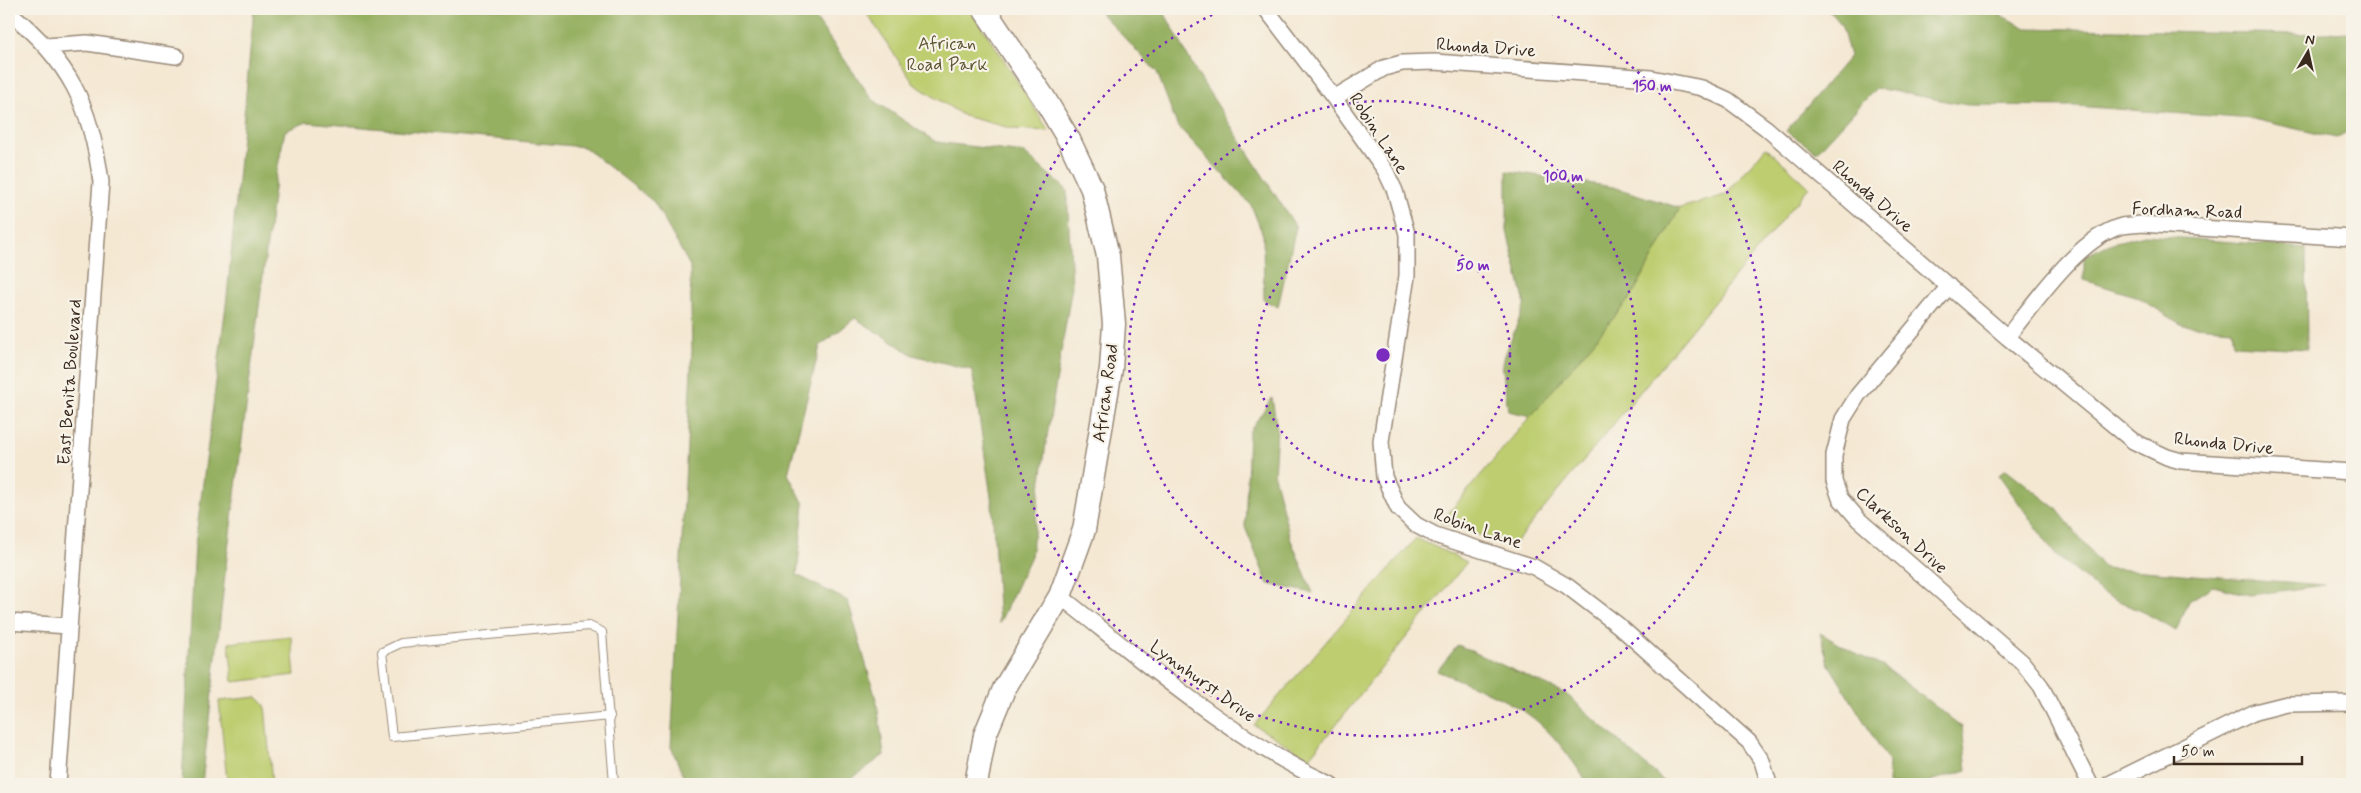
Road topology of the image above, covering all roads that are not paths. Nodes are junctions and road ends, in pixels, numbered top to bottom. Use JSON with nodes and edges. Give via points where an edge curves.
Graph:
{"nodes":[{"id":1,"x":984,"y":9,"type":"edge"},
{"id":2,"x":1266,"y":9,"type":"edge"},
{"id":3,"x":9,"y":12,"type":"edge"},
{"id":4,"x":46,"y":46,"type":"junction"},
{"id":5,"x":176,"y":56,"type":"dead end"},
{"id":6,"x":1334,"y":98,"type":"junction"},
{"id":7,"x":2352,"y":238,"type":"edge"},
{"id":8,"x":1949,"y":286,"type":"junction"},
{"id":9,"x":2007,"y":337,"type":"junction"},
{"id":10,"x":2352,"y":472,"type":"edge"},
{"id":11,"x":1060,"y":596,"type":"junction"},
{"id":12,"x":9,"y":622,"type":"edge"},
{"id":13,"x":68,"y":626,"type":"junction"},
{"id":14,"x":2352,"y":702,"type":"edge"},
{"id":15,"x":610,"y":716,"type":"junction"},
{"id":16,"x":58,"y":784,"type":"edge"},
{"id":17,"x":614,"y":784,"type":"edge"},
{"id":18,"x":976,"y":784,"type":"edge"},
{"id":19,"x":1330,"y":784,"type":"edge"},
{"id":20,"x":1769,"y":784,"type":"edge"},
{"id":21,"x":2090,"y":784,"type":"edge"},
{"id":22,"x":2108,"y":784,"type":"edge"}],
"edges":[{"from":1,"to":11,"type":"street","name":"African Road","via":[[1069,140],[1092,189],[1108,256],[1114,324],[1111,369],[1084,530]]},
{"from":2,"to":6,"type":"street","name":"Robin Lane"},
{"from":3,"to":4,"type":"street","name":"East Benita Boulevard"},
{"from":4,"to":5,"type":"street","via":[[87,43]]},
{"from":4,"to":13,"type":"street","name":"East Benita Boulevard","via":[[84,106],[96,144],[101,182]]},
{"from":6,"to":8,"type":"street","name":"Rhonda Drive","via":[[1384,68],[1402,63],[1435,62],[1650,78],[1702,88],[1728,100],[1766,128]]},
{"from":6,"to":20,"type":"street","name":"Robin Lane","via":[[1385,170],[1395,191],[1407,234],[1407,276],[1381,441],[1384,477],[1398,508],[1416,525],[1435,535],[1534,566],[1568,586],[1618,625],[1749,742],[1762,761]]},
{"from":7,"to":9,"type":"street","name":"Fordham Road","via":[[2141,224],[2121,226],[2102,236],[2067,264]]},
{"from":8,"to":9,"type":"street","name":"Rhonda Drive"},
{"from":8,"to":21,"type":"street","name":"Clarkson Drive","via":[[1858,395],[1843,419],[1834,455],[1834,481],[1840,498],[1859,520],[2022,662],[2041,686]]},
{"from":9,"to":10,"type":"street","name":"Rhonda Drive","via":[[2133,441],[2167,457],[2181,461]]},
{"from":11,"to":18,"type":"street","name":"African Road","via":[[1004,689],[985,735]]},
{"from":11,"to":19,"type":"street","name":"Lynnhurst Drive","via":[[1182,691],[1267,751]]},
{"from":12,"to":13,"type":"street"},
{"from":13,"to":16,"type":"street","name":"East Benita Boulevard"},
{"from":14,"to":22,"type":"street","via":[[2287,704],[2255,712]]},
{"from":15,"to":15,"type":"lane","via":[[602,632],[588,626],[401,643],[382,652],[392,738]]},
{"from":15,"to":17,"type":"lane"}]}
